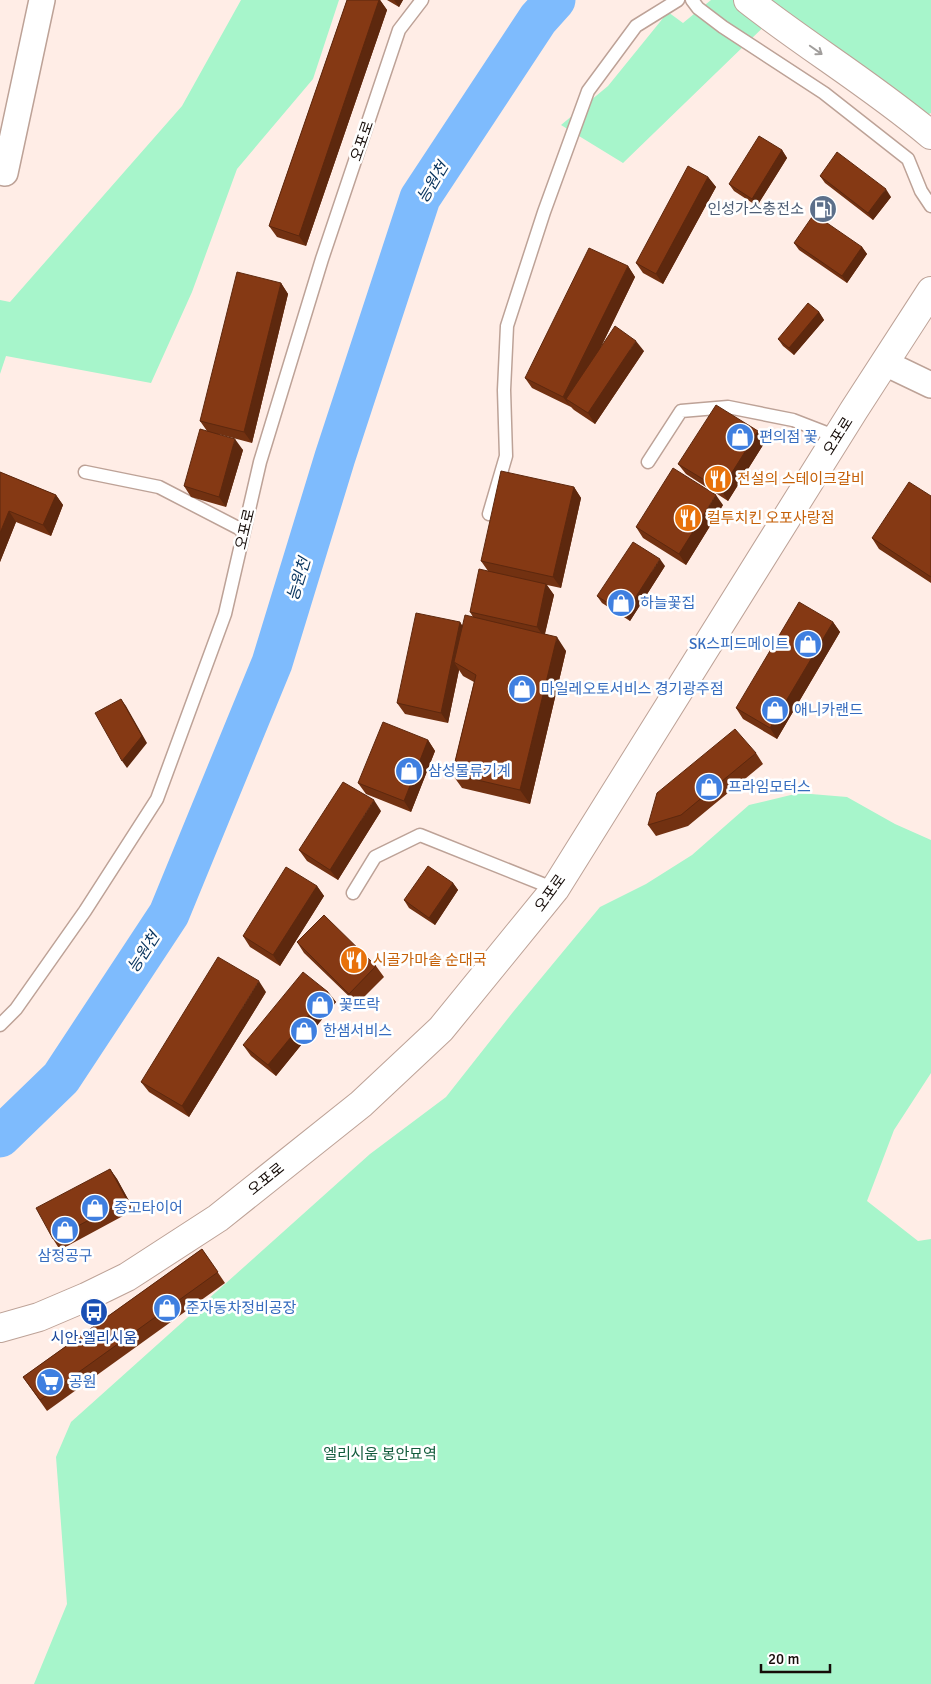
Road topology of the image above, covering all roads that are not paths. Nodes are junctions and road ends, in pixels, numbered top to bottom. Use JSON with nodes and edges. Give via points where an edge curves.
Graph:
{"nodes":[{"id":1,"x":42,"y":0,"type":"edge"},
{"id":2,"x":422,"y":0,"type":"edge"},
{"id":3,"x":678,"y":0,"type":"edge"},
{"id":4,"x":692,"y":0,"type":"edge"},
{"id":5,"x":748,"y":0,"type":"edge"},
{"id":6,"x":931,"y":135,"type":"edge"},
{"id":7,"x":0,"y":172,"type":"edge"},
{"id":8,"x":931,"y":206,"type":"edge"},
{"id":9,"x":931,"y":291,"type":"edge"},
{"id":10,"x":885,"y":363,"type":"junction"},
{"id":11,"x":931,"y":385,"type":"edge"},
{"id":12,"x":837,"y":437,"type":"junction"},
{"id":13,"x":648,"y":462,"type":"dead end"},
{"id":14,"x":84,"y":472,"type":"dead end"},
{"id":15,"x":489,"y":514,"type":"edge"},
{"id":16,"x":244,"y":531,"type":"junction"},
{"id":17,"x":555,"y":889,"type":"junction"},
{"id":18,"x":353,"y":894,"type":"dead end"},
{"id":19,"x":0,"y":1025,"type":"edge"},
{"id":20,"x":0,"y":1328,"type":"edge"}],
"edges":[{"from":1,"to":7,"type":"street","via":[[4,173]]},
{"from":2,"to":16,"type":"lane","name":"오포로","via":[[399,30],[322,259],[260,462]]},
{"from":3,"to":15,"type":"lane","via":[[636,26],[588,91],[507,326],[504,390],[506,456]]},
{"from":4,"to":8,"type":"lane","via":[[723,27],[824,93],[908,158],[921,191]]},
{"from":5,"to":6,"type":"main road","one_way":true,"via":[[905,112]]},
{"from":9,"to":10,"type":"main road","name":"오포로"},
{"from":10,"to":11,"type":"street"},
{"from":10,"to":12,"type":"main road","name":"오포로"},
{"from":12,"to":13,"type":"lane","via":[[793,420],[728,407],[681,411]]},
{"from":12,"to":17,"type":"main road","name":"오포로"},
{"from":14,"to":16,"type":"lane","via":[[159,487]]},
{"from":16,"to":19,"type":"lane","name":"오포로","via":[[225,614],[157,799],[86,911],[16,1009]]},
{"from":17,"to":18,"type":"lane","via":[[420,835],[375,857]]},
{"from":17,"to":20,"type":"main road","name":"오포로","via":[[441,1029],[361,1104],[218,1218],[127,1277],[39,1317]]}]}
